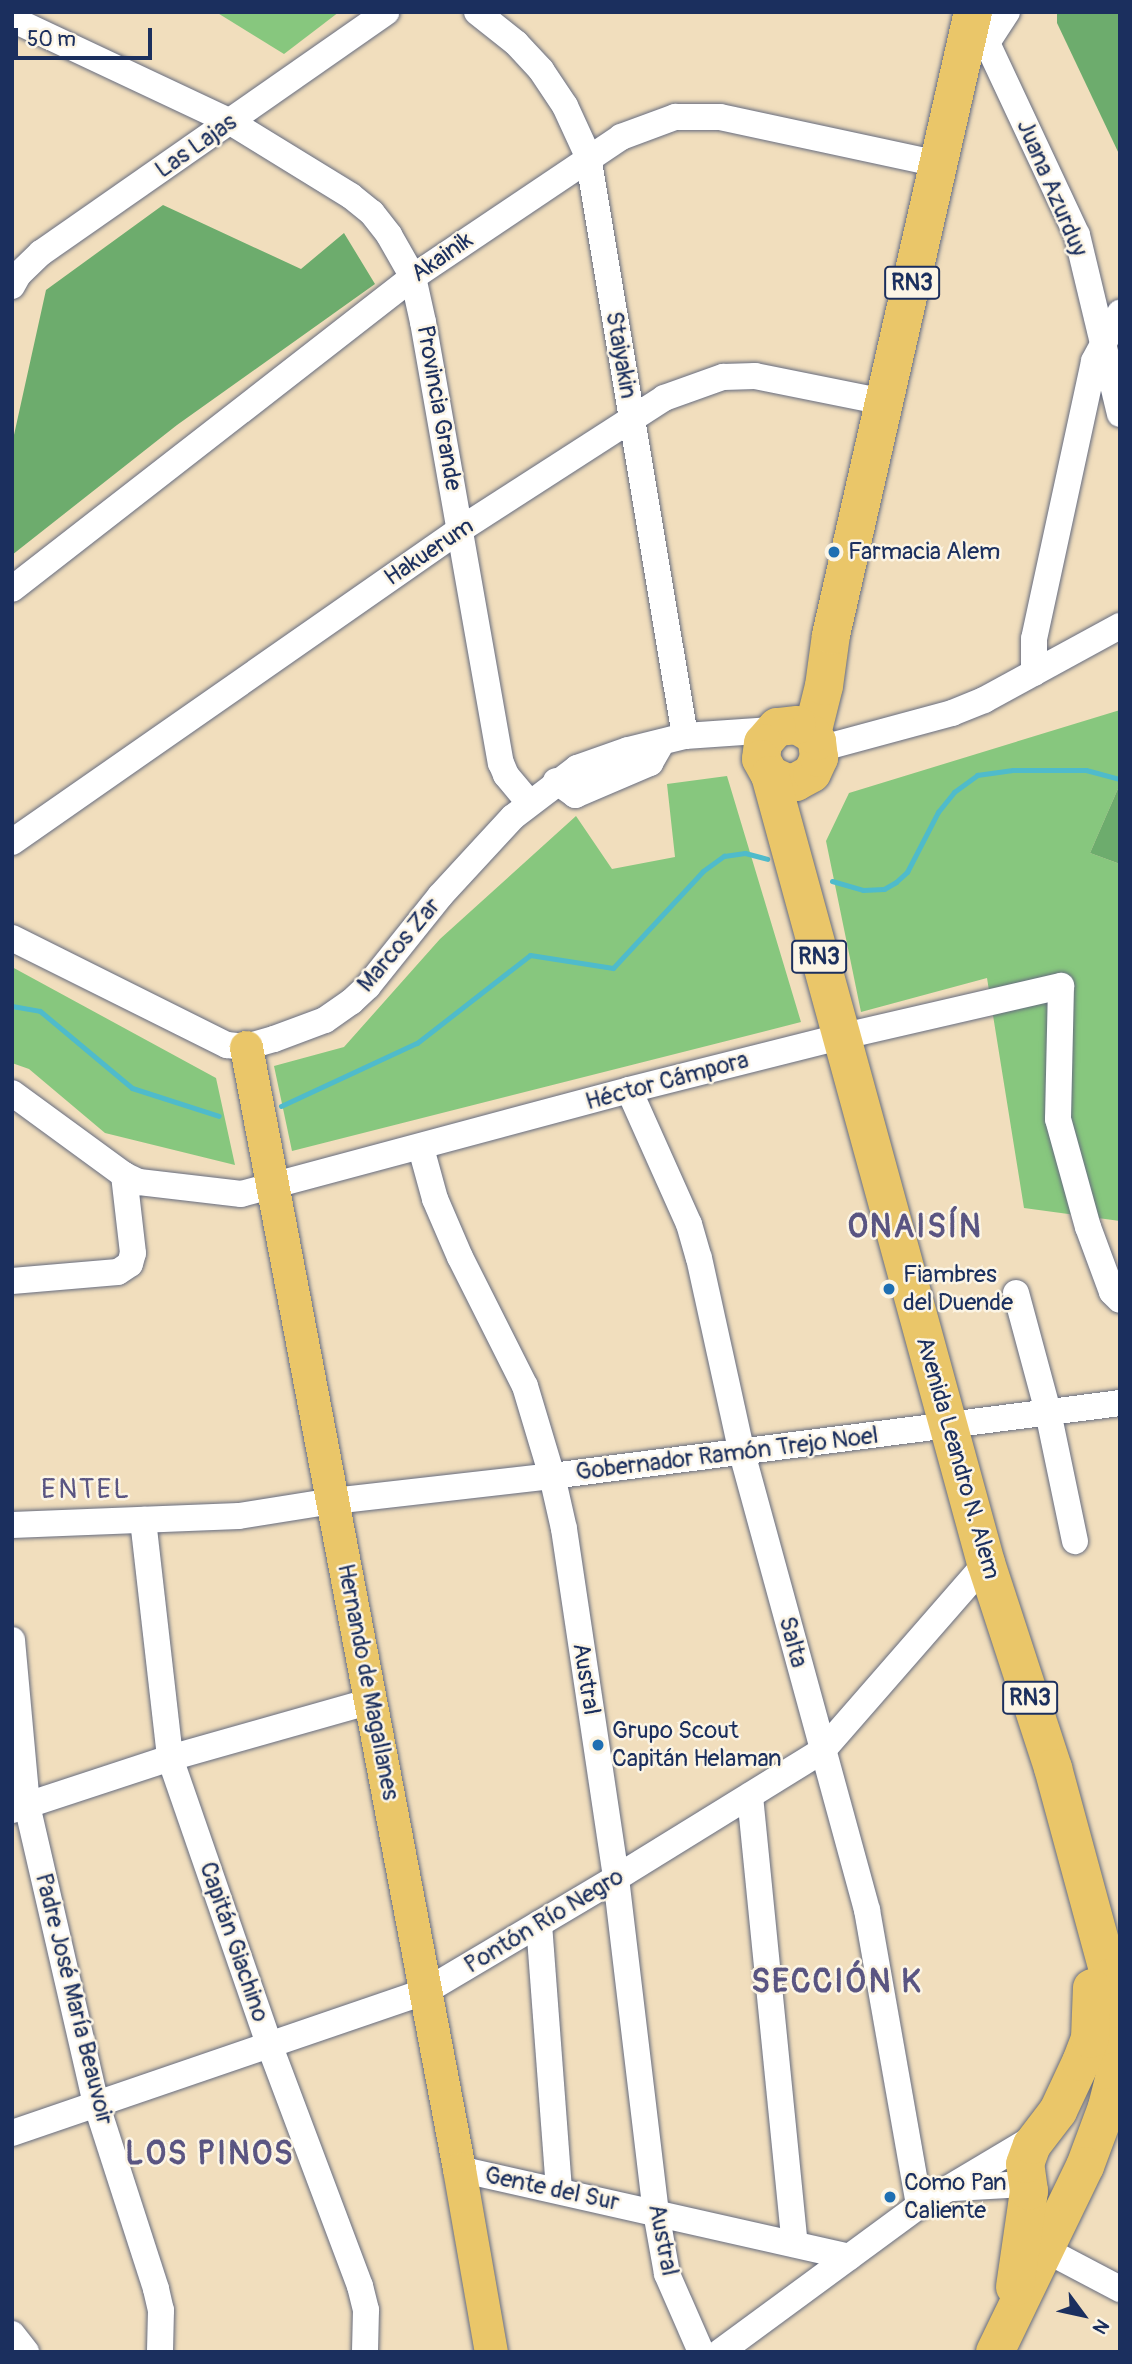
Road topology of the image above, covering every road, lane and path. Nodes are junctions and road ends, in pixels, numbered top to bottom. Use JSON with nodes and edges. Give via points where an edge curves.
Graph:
{"nodes":[{"id":1,"x":386,"y":12,"type":"edge"},
{"id":2,"x":477,"y":12,"type":"edge"},
{"id":3,"x":1007,"y":12,"type":"edge"},
{"id":4,"x":12,"y":19,"type":"edge"},
{"id":5,"x":980,"y":28,"type":"edge"},
{"id":6,"x":229,"y":121,"type":"junction"},
{"id":7,"x":588,"y":156,"type":"junction"},
{"id":8,"x":940,"y":164,"type":"junction"},
{"id":9,"x":413,"y":277,"type":"junction"},
{"id":10,"x":12,"y":286,"type":"edge"},
{"id":11,"x":1120,"y":313,"type":"edge"},
{"id":12,"x":1101,"y":344,"type":"junction"},
{"id":13,"x":884,"y":402,"type":"junction"},
{"id":14,"x":1120,"y":414,"type":"edge"},
{"id":15,"x":632,"y":419,"type":"junction"},
{"id":16,"x":461,"y":529,"type":"junction"},
{"id":17,"x":12,"y":589,"type":"edge"},
{"id":18,"x":1120,"y":626,"type":"edge"},
{"id":19,"x":1034,"y":673,"type":"junction"},
{"id":20,"x":673,"y":739,"type":"junction"},
{"id":21,"x":790,"y":751,"type":"junction"},
{"id":22,"x":529,"y":802,"type":"junction"},
{"id":23,"x":12,"y":842,"type":"edge"},
{"id":24,"x":12,"y":939,"type":"edge"},
{"id":25,"x":840,"y":1037,"type":"junction"},
{"id":26,"x":246,"y":1047,"type":"junction"},
{"id":27,"x":629,"y":1090,"type":"junction"},
{"id":28,"x":12,"y":1093,"type":"edge"},
{"id":29,"x":421,"y":1148,"type":"junction"},
{"id":30,"x":124,"y":1175,"type":"junction"},
{"id":31,"x":275,"y":1186,"type":"junction"},
{"id":32,"x":12,"y":1281,"type":"edge"},
{"id":33,"x":1016,"y":1293,"type":"dead end"},
{"id":34,"x":1120,"y":1300,"type":"edge"},
{"id":35,"x":1120,"y":1403,"type":"edge"},
{"id":36,"x":1048,"y":1412,"type":"junction"},
{"id":37,"x":949,"y":1424,"type":"junction"},
{"id":38,"x":741,"y":1453,"type":"junction"},
{"id":39,"x":552,"y":1476,"type":"junction"},
{"id":40,"x":333,"y":1501,"type":"junction"},
{"id":41,"x":143,"y":1520,"type":"junction"},
{"id":42,"x":12,"y":1525,"type":"edge"},
{"id":43,"x":1075,"y":1541,"type":"dead end"},
{"id":44,"x":986,"y":1563,"type":"junction"},
{"id":45,"x":12,"y":1640,"type":"edge"},
{"id":46,"x":371,"y":1701,"type":"junction"},
{"id":47,"x":823,"y":1750,"type":"junction"},
{"id":48,"x":170,"y":1758,"type":"junction"},
{"id":49,"x":750,"y":1796,"type":"junction"},
{"id":50,"x":20,"y":1808,"type":"edge"},
{"id":51,"x":1071,"y":1833,"type":"junction"},
{"id":52,"x":617,"y":1878,"type":"junction"},
{"id":53,"x":539,"y":1924,"type":"junction"},
{"id":54,"x":426,"y":1991,"type":"junction"},
{"id":55,"x":269,"y":2044,"type":"junction"},
{"id":56,"x":1118,"y":2070,"type":"edge"},
{"id":57,"x":96,"y":2103,"type":"junction"},
{"id":58,"x":1051,"y":2125,"type":"junction"},
{"id":59,"x":12,"y":2133,"type":"edge"},
{"id":60,"x":1091,"y":2151,"type":"junction"},
{"id":61,"x":459,"y":2169,"type":"junction"},
{"id":62,"x":1028,"y":2188,"type":"junction"},
{"id":63,"x":944,"y":2189,"type":"junction"},
{"id":64,"x":559,"y":2190,"type":"junction"},
{"id":65,"x":1070,"y":2192,"type":"junction"},
{"id":66,"x":919,"y":2206,"type":"junction"},
{"id":67,"x":656,"y":2212,"type":"junction"},
{"id":68,"x":795,"y":2244,"type":"junction"},
{"id":69,"x":1046,"y":2250,"type":"junction"},
{"id":70,"x":849,"y":2257,"type":"junction"},
{"id":71,"x":1120,"y":2289,"type":"edge"},
{"id":72,"x":487,"y":2318,"type":"junction"},
{"id":73,"x":12,"y":2334,"type":"edge"},
{"id":74,"x":999,"y":2343,"type":"edge"},
{"id":75,"x":26,"y":2352,"type":"edge"},
{"id":76,"x":160,"y":2352,"type":"edge"},
{"id":77,"x":365,"y":2352,"type":"edge"},
{"id":78,"x":491,"y":2352,"type":"edge"},
{"id":79,"x":497,"y":2352,"type":"edge"},
{"id":80,"x":701,"y":2352,"type":"edge"},
{"id":81,"x":720,"y":2352,"type":"edge"}],
"edges":[{"from":1,"to":6,"type":"street","name":"Las Lajas"},
{"from":2,"to":7,"type":"street","name":"Staiyakin","via":[[541,70],[565,106]]},
{"from":3,"to":5,"type":"street"},
{"from":4,"to":6,"type":"street","name":"Provincia Grande"},
{"from":5,"to":8,"type":"highway","number":"RN3","via":[[960,76]]},
{"from":5,"to":12,"type":"street","name":"Juana Azurduy","via":[[1077,235]]},
{"from":6,"to":9,"type":"street","name":"Provincia Grande","via":[[372,213]]},
{"from":6,"to":10,"type":"street","name":"Las Lajas","via":[[41,253]]},
{"from":7,"to":8,"type":"street","name":"Akainik","via":[[648,125],[697,115]]},
{"from":7,"to":9,"type":"street","name":"Akainik"},
{"from":7,"to":15,"type":"street","name":"Staiyakin"},
{"from":8,"to":13,"type":"highway","number":"RN3"},
{"from":9,"to":16,"type":"street","name":"Provincia Grande"},
{"from":9,"to":17,"type":"street","name":"Akainik"},
{"from":11,"to":12,"type":"street"},
{"from":12,"to":14,"type":"street","name":"Juana Azurduy"},
{"from":12,"to":19,"type":"street","via":[[1058,519],[1034,639]]},
{"from":13,"to":15,"type":"street","name":"Hakuerum","via":[[755,376],[723,377],[664,398]]},
{"from":13,"to":21,"type":"highway","number":"RN3","via":[[831,635]]},
{"from":15,"to":16,"type":"street","name":"Hakuerum"},
{"from":15,"to":20,"type":"street","name":"Staiyakin"},
{"from":16,"to":22,"type":"street","name":"Provincia Grande","via":[[501,763]]},
{"from":16,"to":23,"type":"street","name":"Hakuerum"},
{"from":18,"to":19,"type":"street","name":"Marcos Zar"},
{"from":19,"to":21,"type":"street","name":"Marcos Zar","via":[[952,713]]},
{"from":20,"to":21,"type":"street","name":"Marcos Zar"},
{"from":20,"to":21,"type":"street","name":"Marcos Zar","via":[[727,744],[749,754]]},
{"from":20,"to":22,"type":"street","name":"Marcos Zar","via":[[577,768]]},
{"from":21,"to":25,"type":"highway","name":"Avenida Leandro N. Alem","number":"RN3","via":[[799,878]]},
{"from":22,"to":26,"type":"street","name":"Marcos Zar","via":[[440,896],[351,1002],[325,1020]]},
{"from":24,"to":26,"type":"street","via":[[210,1038]]},
{"from":25,"to":27,"type":"street","name":"Héctor Cámpora"},
{"from":25,"to":34,"type":"street","name":"Héctor Cámpora","via":[[1061,986],[1058,1119],[1088,1227],[1112,1292]]},
{"from":25,"to":37,"type":"highway","name":"Avenida Leandro N. Alem","number":"RN3"},
{"from":26,"to":31,"type":"main road","name":"Hernando de Magallanes"},
{"from":27,"to":29,"type":"street","name":"Héctor Cámpora"},
{"from":27,"to":38,"type":"street","name":"Salta","via":[[692,1235]]},
{"from":28,"to":30,"type":"street"},
{"from":29,"to":31,"type":"street","name":"Héctor Cámpora"},
{"from":29,"to":39,"type":"street","name":"Austral","via":[[455,1246],[525,1386]]},
{"from":30,"to":31,"type":"street","name":"Héctor Cámpora","via":[[139,1182],[226,1194]]},
{"from":30,"to":32,"type":"street","via":[[133,1253],[130,1264],[118,1272]]},
{"from":31,"to":40,"type":"main road","name":"Hernando de Magallanes"},
{"from":33,"to":36,"type":"street"},
{"from":35,"to":36,"type":"street","name":"Gobernador Ramón Trejo Noel"},
{"from":36,"to":37,"type":"street","name":"Gobernador Ramón Trejo Noel"},
{"from":36,"to":43,"type":"street"},
{"from":37,"to":38,"type":"street","name":"Gobernador Ramón Trejo Noel"},
{"from":37,"to":44,"type":"highway","name":"Avenida Leandro N. Alem","number":"RN3"},
{"from":38,"to":39,"type":"street","name":"Gobernador Ramón Trejo Noel"},
{"from":38,"to":47,"type":"street","name":"Salta"},
{"from":39,"to":40,"type":"street","name":"Gobernador Ramón Trejo Noel"},
{"from":39,"to":52,"type":"street","name":"Austral"},
{"from":40,"to":41,"type":"street","name":"Gobernador Ramón Trejo Noel","via":[[239,1516]]},
{"from":40,"to":46,"type":"main road","name":"Hernando de Magallanes"},
{"from":41,"to":42,"type":"street","name":"Gobernador Ramón Trejo Noel"},
{"from":41,"to":48,"type":"street","name":"Capitán Giachino"},
{"from":44,"to":47,"type":"street","name":"Pontón Río Negro"},
{"from":44,"to":51,"type":"highway","name":"Avenida Leandro N. Alem","number":"RN3"},
{"from":45,"to":50,"type":"street","name":"Padre José María Beauvoir"},
{"from":46,"to":48,"type":"street"},
{"from":46,"to":54,"type":"main road","name":"Hernando de Magallanes"},
{"from":47,"to":49,"type":"street","name":"Pontón Río Negro"},
{"from":47,"to":66,"type":"street","name":"Salta","via":[[867,1910]]},
{"from":48,"to":50,"type":"street"},
{"from":48,"to":55,"type":"street","name":"Capitán Giachino"},
{"from":49,"to":52,"type":"street","name":"Pontón Río Negro"},
{"from":49,"to":68,"type":"street"},
{"from":50,"to":57,"type":"street","name":"Padre José María Beauvoir"},
{"from":51,"to":56,"type":"highway","name":"Avenida Leandro N. Alem","number":"RN3","via":[[1110,1978]]},
{"from":51,"to":58,"type":"highway","name":"Avenida Leandro N. Alem","number":"RN3","via":[[1092,2011],[1090,2039]]},
{"from":52,"to":53,"type":"street","name":"Pontón Río Negro"},
{"from":52,"to":67,"type":"street","name":"Austral"},
{"from":53,"to":54,"type":"street","name":"Pontón Río Negro"},
{"from":53,"to":64,"type":"street"},
{"from":54,"to":55,"type":"street","name":"Pontón Río Negro"},
{"from":54,"to":61,"type":"main road","name":"Hernando de Magallanes"},
{"from":55,"to":57,"type":"street","name":"Pontón Río Negro"},
{"from":55,"to":77,"type":"street","name":"Capitán Giachino","via":[[360,2286],[366,2311]]},
{"from":56,"to":58,"type":"street"},
{"from":56,"to":60,"type":"highway","name":"Avenida Leandro N. Alem","number":"RN3"},
{"from":57,"to":59,"type":"street","name":"Pontón Río Negro"},
{"from":57,"to":76,"type":"street","name":"Padre José María Beauvoir","via":[[156,2288],[161,2311]]},
{"from":58,"to":60,"type":"highway","via":[[1071,2120],[1086,2133]]},
{"from":58,"to":62,"type":"highway","name":"Avenida Leandro N. Alem","number":"RN3","via":[[1025,2164]]},
{"from":58,"to":63,"type":"street"},
{"from":60,"to":65,"type":"highway","name":"Avenida Leandro N. Alem","number":"RN3"},
{"from":61,"to":64,"type":"street","name":"Gente del Sur"},
{"from":61,"to":72,"type":"main road","name":"Hernando de Magallanes"},
{"from":62,"to":63,"type":"street"},
{"from":62,"to":65,"type":"highway","via":[[1049,2198]]},
{"from":62,"to":74,"type":"highway","name":"Avenida Leandro N. Alem","number":"RN3","via":[[1017,2279]]},
{"from":63,"to":66,"type":"street"},
{"from":64,"to":67,"type":"street","name":"Gente del Sur"},
{"from":65,"to":69,"type":"highway","name":"Avenida Leandro N. Alem","number":"RN3"},
{"from":66,"to":70,"type":"street"},
{"from":67,"to":68,"type":"street","name":"Gente del Sur"},
{"from":67,"to":80,"type":"street","name":"Austral","via":[[667,2274]]},
{"from":68,"to":70,"type":"street","name":"Gente del Sur"},
{"from":69,"to":71,"type":"street"},
{"from":69,"to":74,"type":"highway","name":"Avenida Leandro N. Alem","number":"RN3"},
{"from":70,"to":81,"type":"street"},
{"from":72,"to":78,"type":"main road","name":"Hernando de Magallanes"},
{"from":72,"to":79,"type":"main road","name":"Hernando de Magallanes"},
{"from":73,"to":75,"type":"street"}]}
